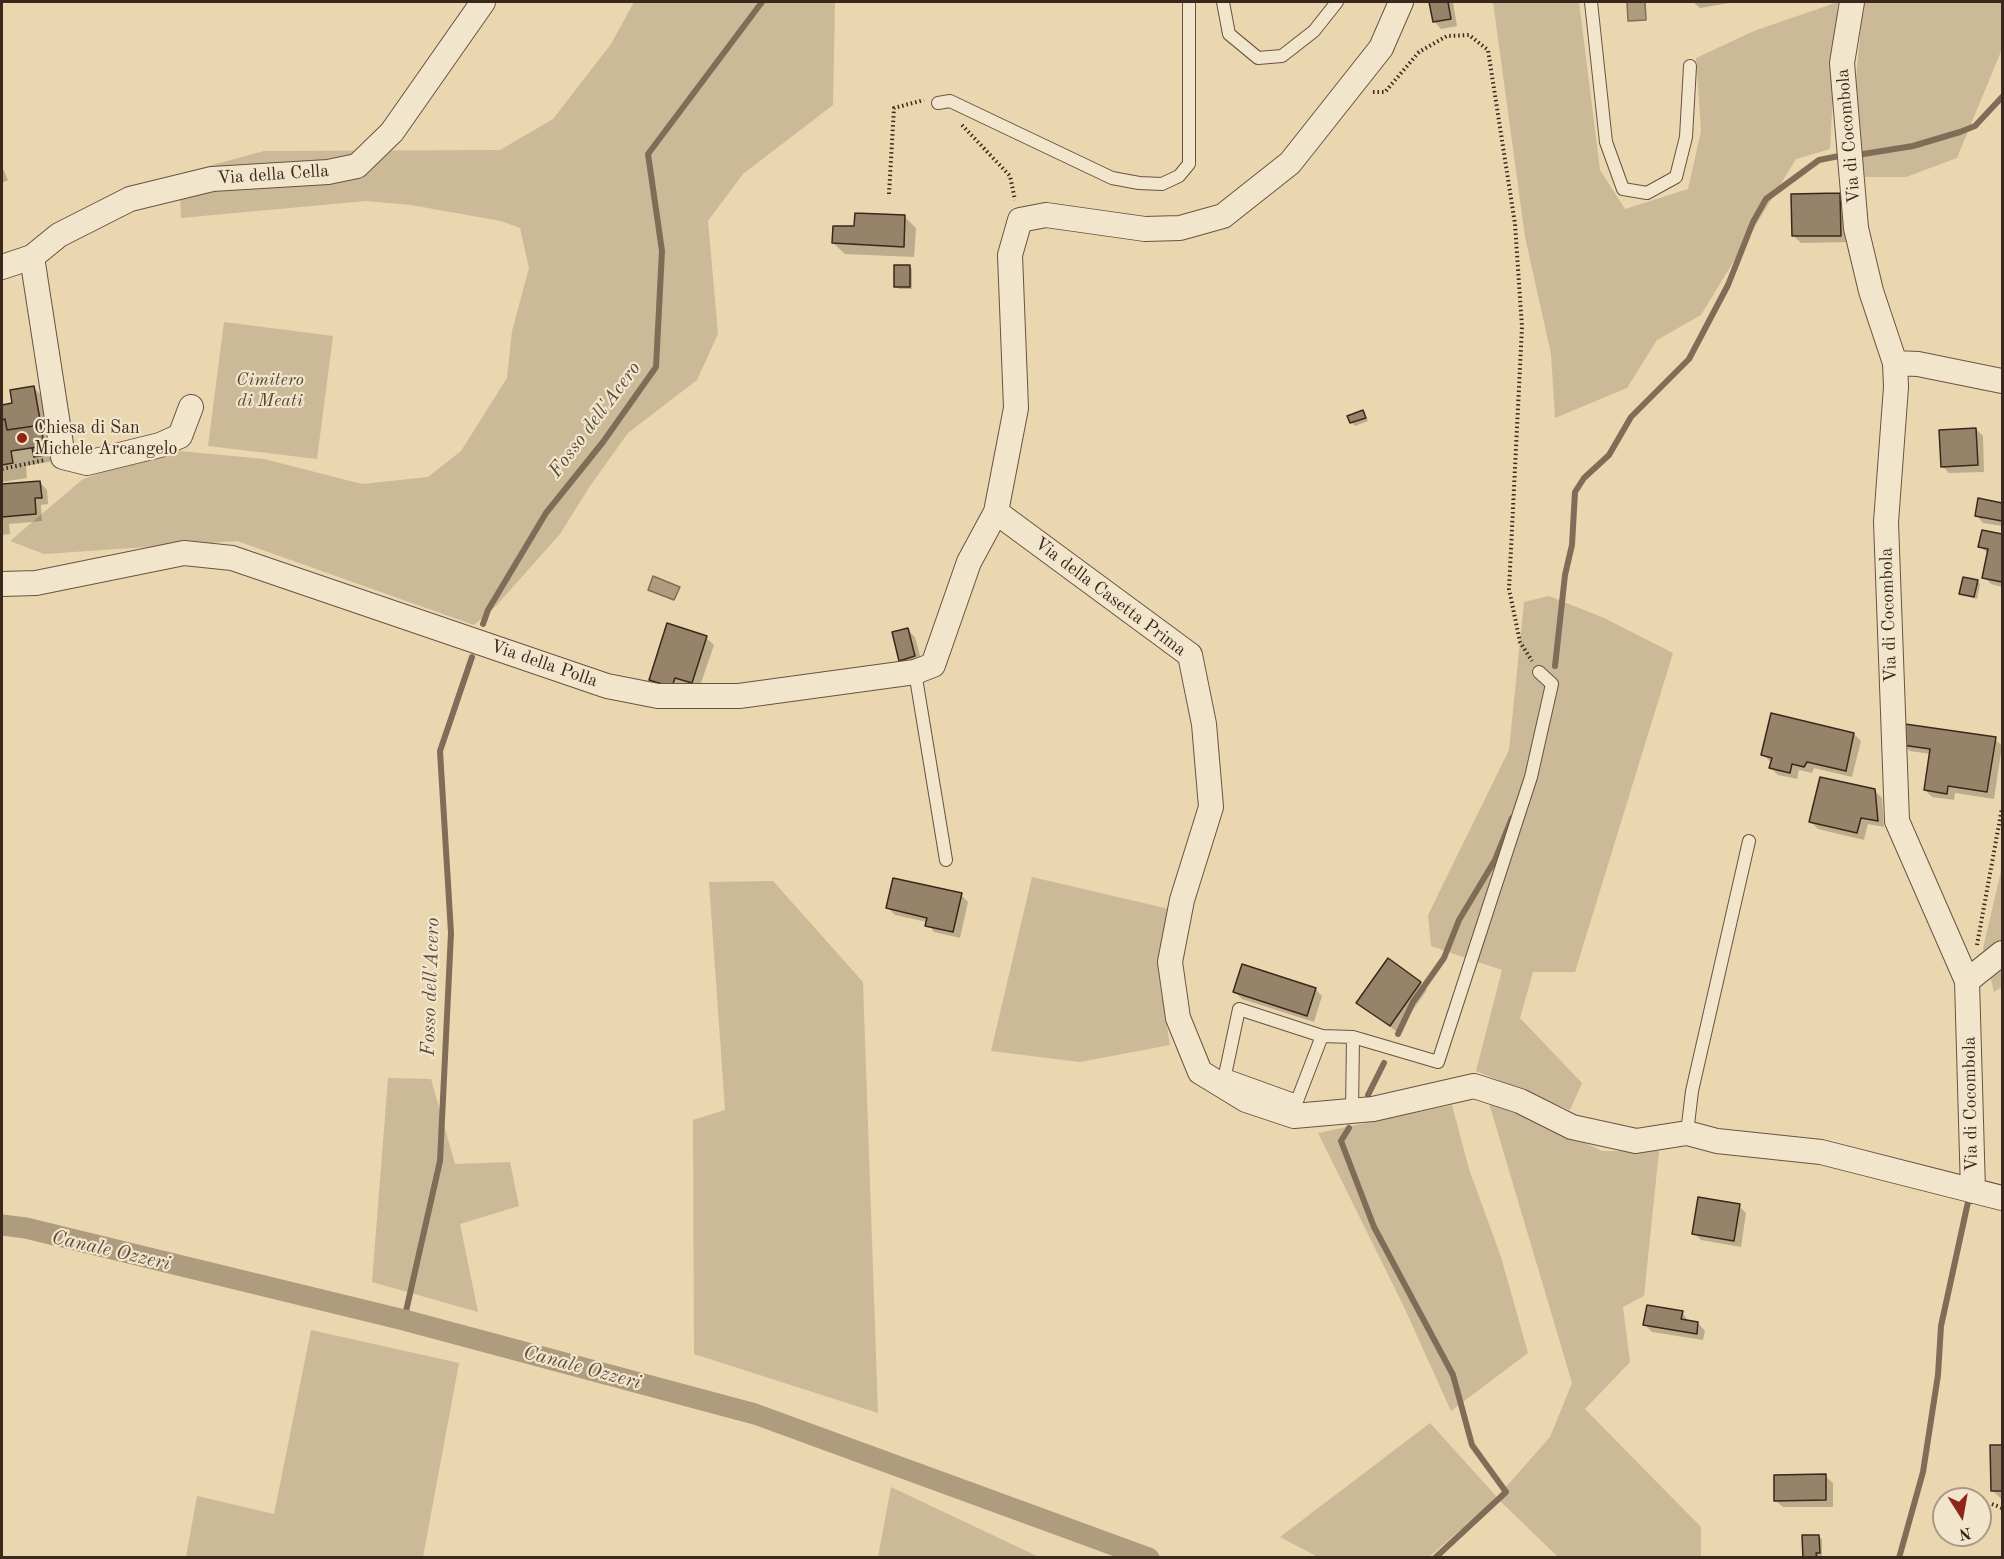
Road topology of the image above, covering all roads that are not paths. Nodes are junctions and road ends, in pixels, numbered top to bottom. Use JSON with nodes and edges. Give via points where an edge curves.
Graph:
{"nodes":[{"id":1,"x":483,"y":2,"type":"edge"},
{"id":2,"x":1189,"y":2,"type":"edge"},
{"id":3,"x":1223,"y":2,"type":"edge"},
{"id":4,"x":1337,"y":2,"type":"edge"},
{"id":5,"x":1401,"y":2,"type":"edge"},
{"id":6,"x":1591,"y":2,"type":"edge"},
{"id":7,"x":1852,"y":2,"type":"edge"},
{"id":8,"x":1690,"y":66,"type":"dead end"},
{"id":9,"x":938,"y":103,"type":"road end"},
{"id":10,"x":32,"y":257,"type":"junction"},
{"id":11,"x":2,"y":267,"type":"edge"},
{"id":12,"x":1895,"y":363,"type":"junction"},
{"id":13,"x":2002,"y":381,"type":"edge"},
{"id":14,"x":191,"y":407,"type":"dead end"},
{"id":15,"x":996,"y":512,"type":"junction"},
{"id":16,"x":2,"y":584,"type":"edge"},
{"id":17,"x":915,"y":672,"type":"junction"},
{"id":18,"x":1539,"y":672,"type":"road end"},
{"id":19,"x":1749,"y":841,"type":"dead end"},
{"id":20,"x":946,"y":860,"type":"dead end"},
{"id":21,"x":2002,"y":952,"type":"edge"},
{"id":22,"x":1967,"y":981,"type":"junction"},
{"id":23,"x":1322,"y":1036,"type":"junction"},
{"id":24,"x":1353,"y":1037,"type":"junction"},
{"id":25,"x":1352,"y":1111,"type":"junction"},
{"id":26,"x":1687,"y":1133,"type":"junction"},
{"id":27,"x":1973,"y":1191,"type":"junction"},
{"id":28,"x":2002,"y":1198,"type":"edge"}],
"edges":[{"from":1,"to":10,"type":"street","name":"Via della Cella","via":[[392,132],[357,166],[328,172],[212,179],[130,199],[59,235]]},
{"from":2,"to":9,"type":"lane","via":[[1189,164],[1179,176],[1162,184],[1112,178],[950,101]]},
{"from":3,"to":4,"type":"lane","via":[[1229,34],[1258,58],[1282,56],[1314,31]]},
{"from":5,"to":15,"type":"street","via":[[1381,48],[1290,163],[1223,216],[1180,228],[1145,229],[1046,215],[1020,220],[1010,255],[1017,408]]},
{"from":6,"to":8,"type":"lane","via":[[1606,142],[1623,189],[1647,193],[1676,177],[1686,137]]},
{"from":7,"to":12,"type":"street","name":"Via di Cocombola","via":[[1842,63],[1856,228],[1871,291]]},
{"from":10,"to":11,"type":"street","name":"Via della Cella"},
{"from":10,"to":14,"type":"street","via":[[63,456],[87,463],[160,445],[180,436]]},
{"from":12,"to":13,"type":"street"},
{"from":12,"to":22,"type":"street","name":"Via di Cocombola","via":[[1886,522],[1897,821]]},
{"from":15,"to":17,"type":"street","via":[[969,562],[933,665]]},
{"from":15,"to":25,"type":"street","name":"Via della Casetta Prima","via":[[1191,655],[1204,724],[1211,807],[1182,900],[1170,962],[1178,1018],[1200,1072],[1246,1100],[1294,1116]]},
{"from":16,"to":17,"type":"street","name":"Via della Polla","via":[[36,583],[184,553],[232,558],[607,686],[658,696],[739,696]]},
{"from":17,"to":20,"type":"lane"},
{"from":18,"to":24,"type":"lane","via":[[1552,684],[1531,777],[1438,1062]]},
{"from":19,"to":26,"type":"lane","via":[[1692,1091]]},
{"from":21,"to":22,"type":"street"},
{"from":22,"to":27,"type":"street","name":"Via di Cocombola"},
{"from":23,"to":23,"type":"lane","via":[[1297,1101],[1225,1075],[1239,1009]]},
{"from":23,"to":24,"type":"lane"},
{"from":24,"to":25,"type":"lane"},
{"from":25,"to":26,"type":"street","name":"Via della Casetta Prima","via":[[1474,1086],[1520,1101],[1572,1127],[1636,1141]]},
{"from":26,"to":27,"type":"street","name":"Via della Casetta Prima","via":[[1717,1141],[1821,1152]]},
{"from":27,"to":28,"type":"street","name":"Via di Cocombola"}]}
